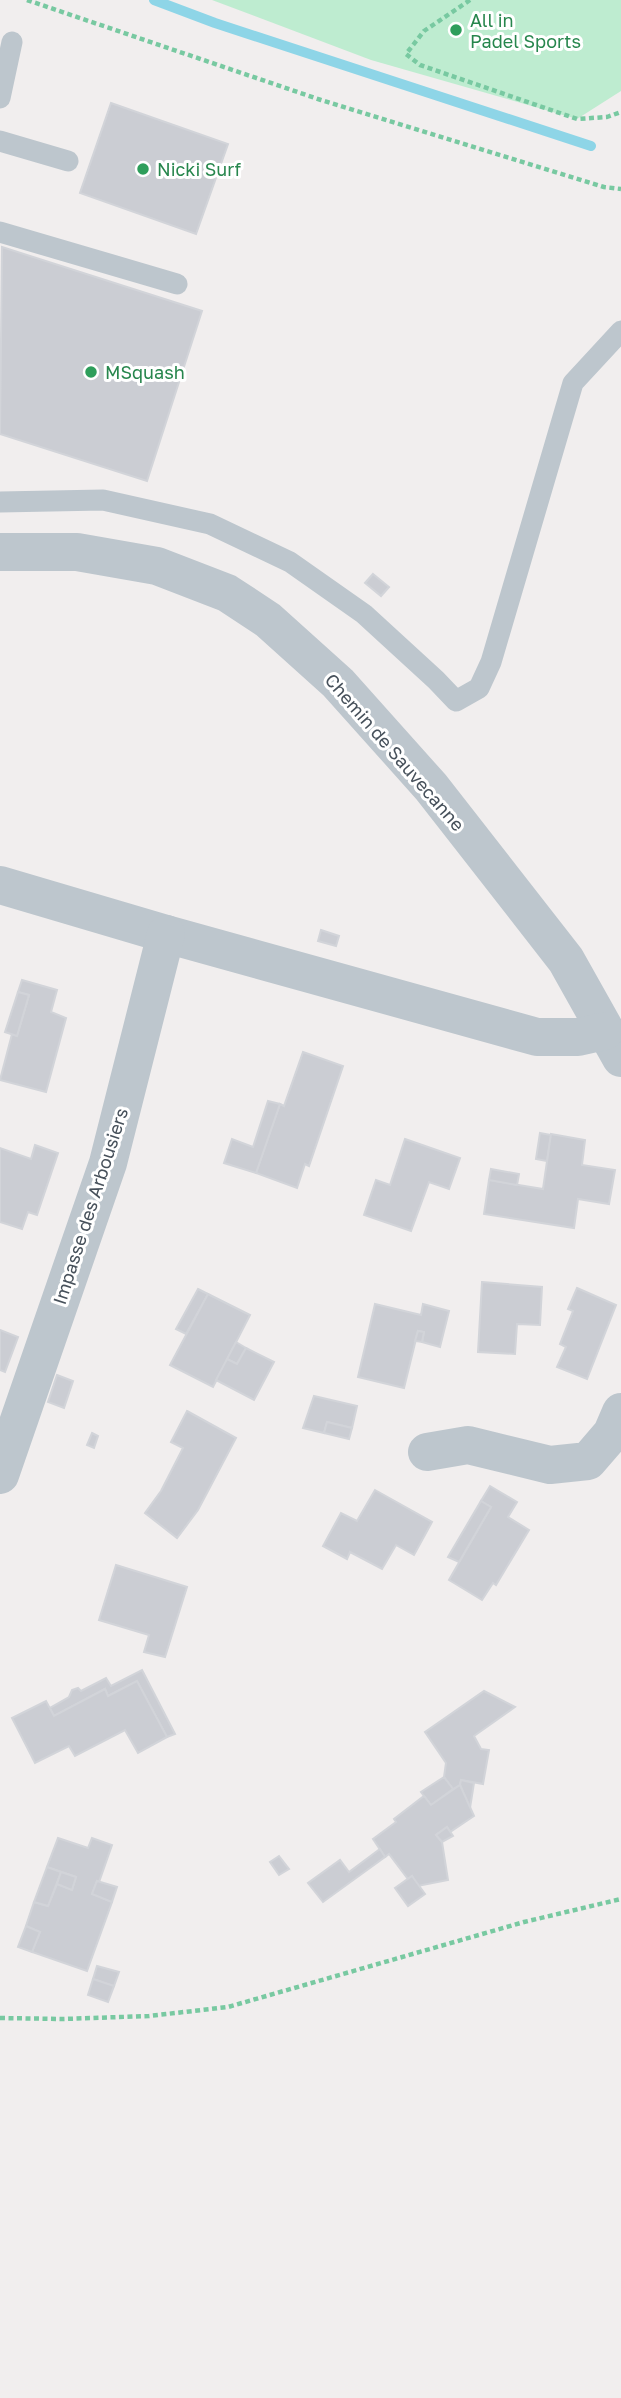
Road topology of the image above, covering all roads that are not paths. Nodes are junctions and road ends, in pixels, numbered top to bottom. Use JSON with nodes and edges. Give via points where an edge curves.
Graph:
{"nodes":[{"id":1,"x":12,"y":42,"type":"dead end"},
{"id":2,"x":0,"y":98,"type":"edge"},
{"id":3,"x":0,"y":141,"type":"edge"},
{"id":4,"x":68,"y":161,"type":"dead end"},
{"id":5,"x":0,"y":232,"type":"edge"},
{"id":6,"x":177,"y":284,"type":"dead end"},
{"id":7,"x":621,"y":331,"type":"edge"},
{"id":8,"x":0,"y":502,"type":"edge"},
{"id":9,"x":0,"y":552,"type":"edge"},
{"id":10,"x":0,"y":885,"type":"edge"},
{"id":11,"x":166,"y":934,"type":"junction"},
{"id":12,"x":613,"y":1044,"type":"edge"},
{"id":13,"x":621,"y":1412,"type":"edge"},
{"id":14,"x":427,"y":1452,"type":"dead end"},
{"id":15,"x":0,"y":1475,"type":"edge"}],
"edges":[{"from":1,"to":2,"type":"lane"},
{"from":3,"to":4,"type":"lane"},
{"from":5,"to":6,"type":"lane"},
{"from":7,"to":8,"type":"lane","via":[[573,383],[491,662],[479,688],[456,701],[364,614],[290,562],[210,524],[103,500]]},
{"from":9,"to":12,"type":"street","name":"Chemin de Sauvecanne","via":[[77,552],[157,566],[227,593],[268,621],[338,683],[431,787],[566,960]]},
{"from":10,"to":11,"type":"street"},
{"from":11,"to":12,"type":"street","via":[[537,1037],[578,1037]]},
{"from":11,"to":15,"type":"street","name":"Impasse des Arbousiers","via":[[108,1163]]},
{"from":13,"to":14,"type":"street","via":[[612,1433],[588,1461],[550,1465],[468,1445]]}]}
